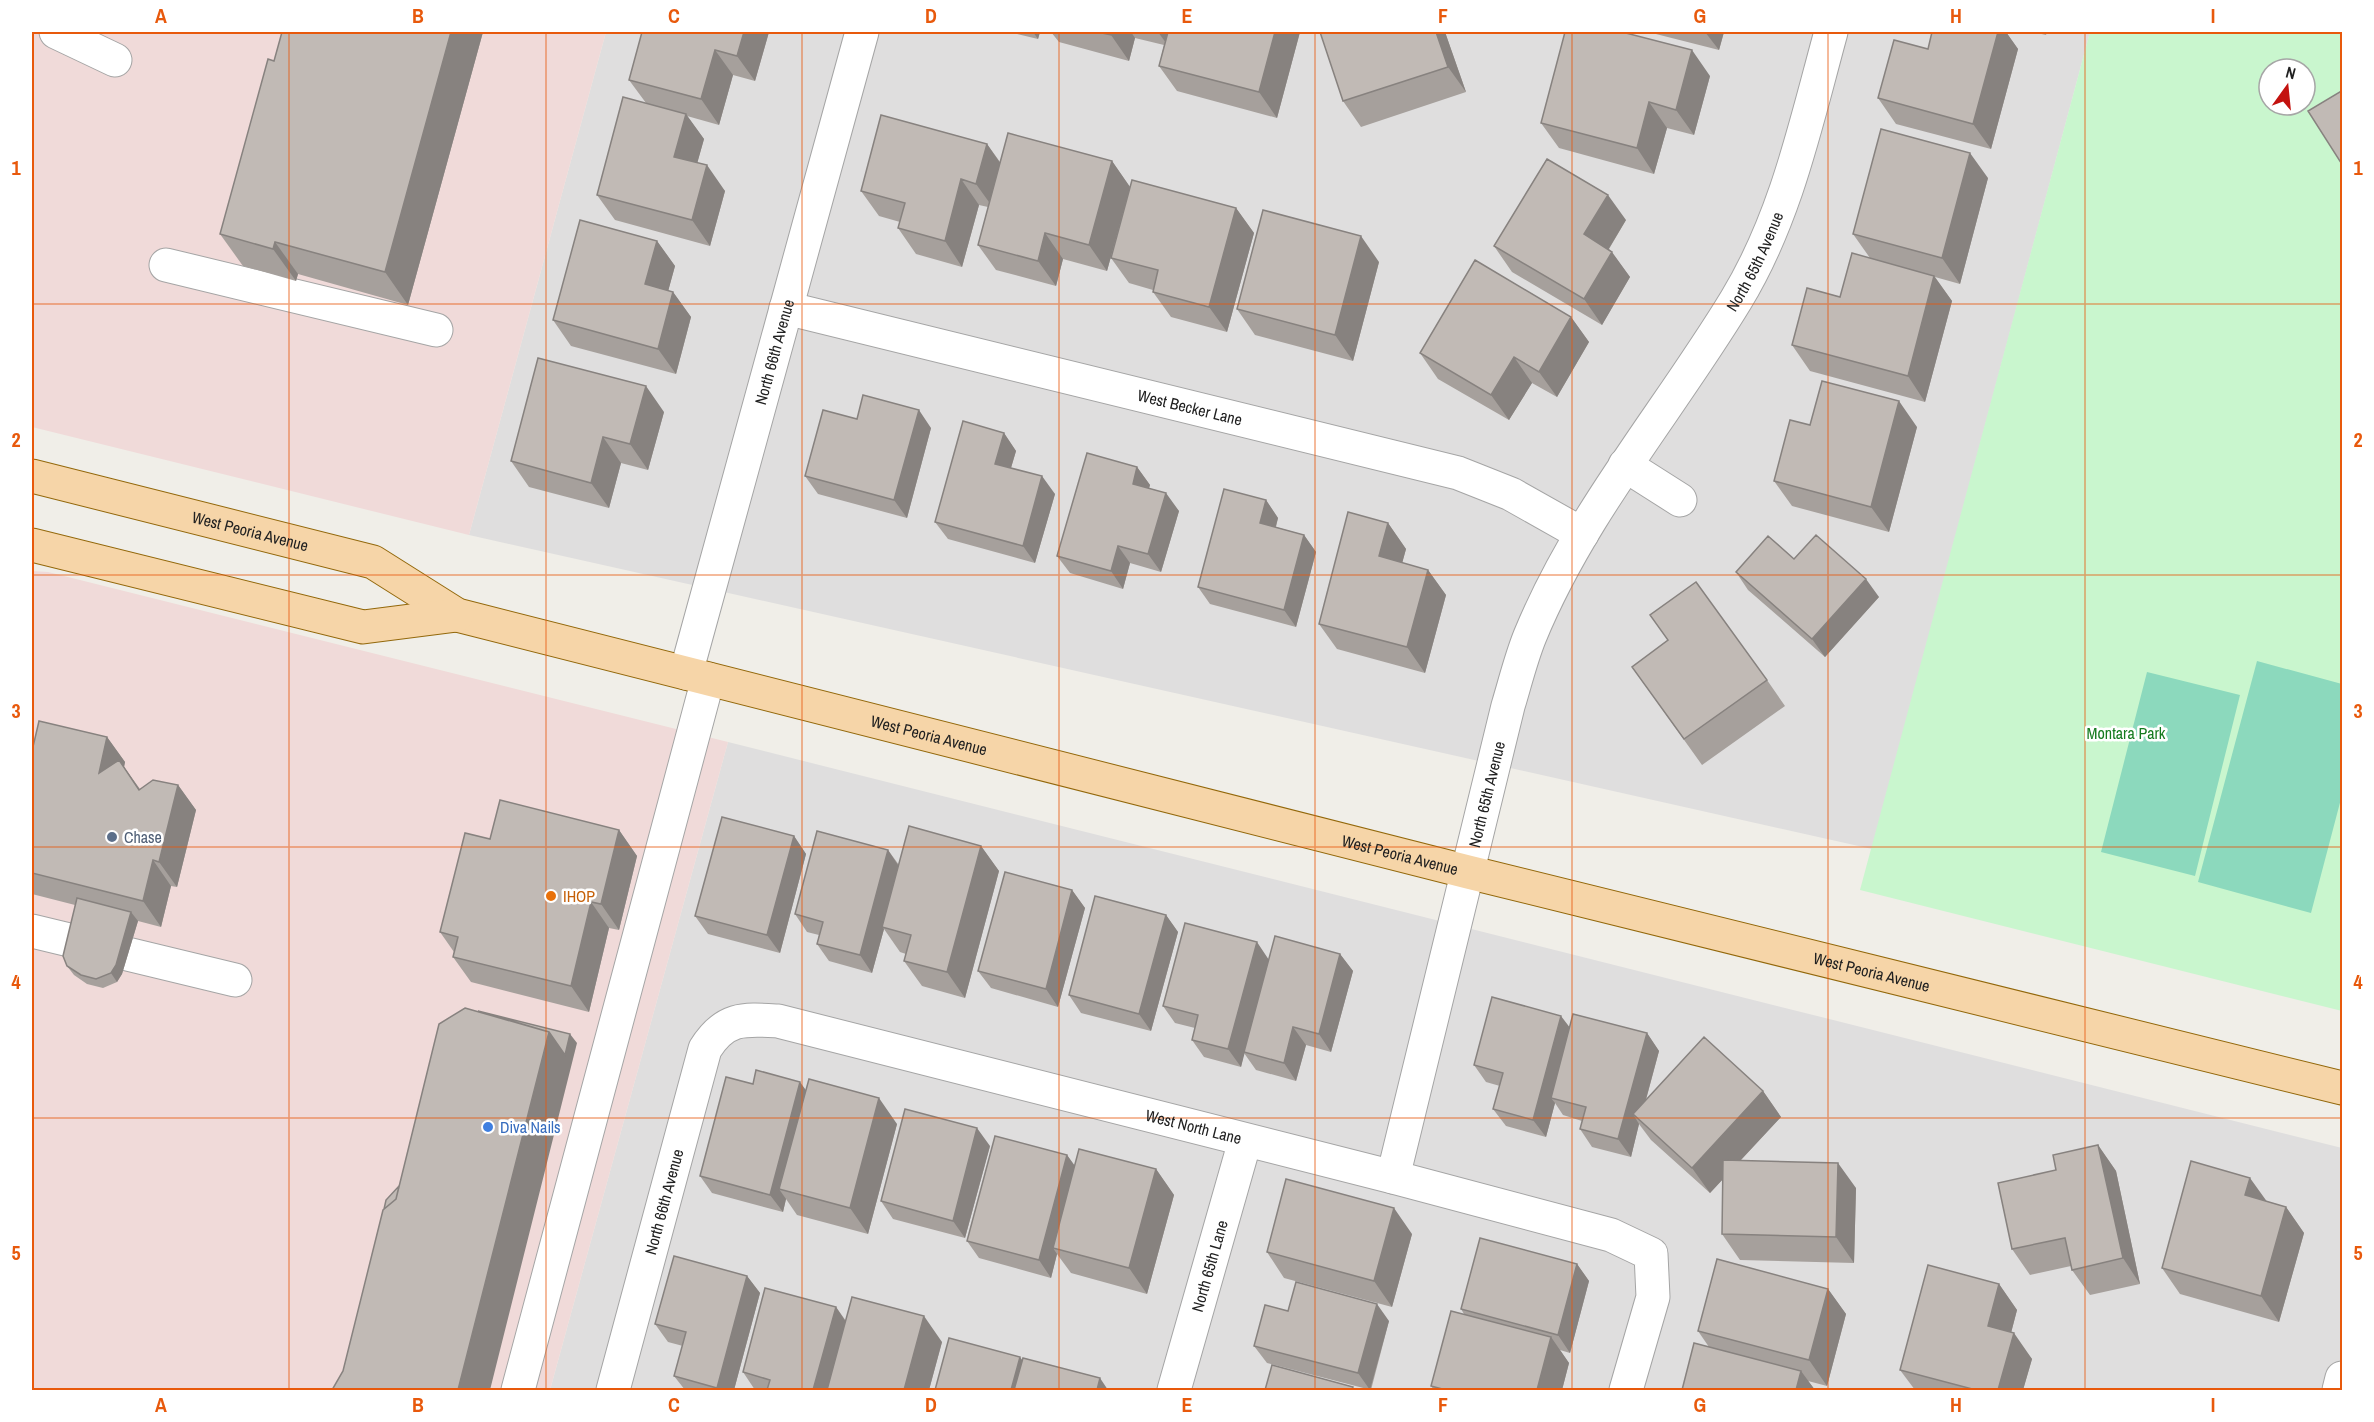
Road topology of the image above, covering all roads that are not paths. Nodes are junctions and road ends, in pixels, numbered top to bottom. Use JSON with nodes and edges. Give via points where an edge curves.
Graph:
{"nodes":[{"id":1,"x":56,"y":32,"type":"edge"},
{"id":2,"x":862,"y":32,"type":"edge"},
{"id":3,"x":1831,"y":32,"type":"edge"},
{"id":4,"x":115,"y":60,"type":"dead end"},
{"id":5,"x":166,"y":265,"type":"dead end"},
{"id":6,"x":786,"y":308,"type":"junction"},
{"id":7,"x":436,"y":330,"type":"dead end"},
{"id":8,"x":1625,"y":465,"type":"junction"},
{"id":9,"x":32,"y":476,"type":"edge"},
{"id":10,"x":1680,"y":500,"type":"dead end"},
{"id":11,"x":1582,"y":534,"type":"junction"},
{"id":12,"x":32,"y":545,"type":"edge"},
{"id":13,"x":457,"y":615,"type":"junction"},
{"id":14,"x":697,"y":676,"type":"junction"},
{"id":15,"x":1468,"y":872,"type":"junction"},
{"id":16,"x":32,"y":931,"type":"edge"},
{"id":17,"x":235,"y":981,"type":"dead end"},
{"id":18,"x":729,"y":1023,"type":"joint"},
{"id":19,"x":2343,"y":1088,"type":"edge"},
{"id":20,"x":1245,"y":1142,"type":"junction"},
{"id":21,"x":1393,"y":1178,"type":"junction"},
{"id":22,"x":2343,"y":1378,"type":"edge"},
{"id":23,"x":519,"y":1390,"type":"edge"},
{"id":24,"x":613,"y":1390,"type":"edge"},
{"id":25,"x":1174,"y":1390,"type":"edge"},
{"id":26,"x":1626,"y":1390,"type":"edge"},
{"id":27,"x":2339,"y":1390,"type":"edge"}],
"edges":[{"from":1,"to":4,"type":"street"},
{"from":2,"to":6,"type":"street","name":"North 66th Avenue"},
{"from":3,"to":8,"type":"street","name":"North 65th Avenue","via":[[1773,226],[1737,299]]},
{"from":5,"to":7,"type":"street"},
{"from":6,"to":11,"type":"street","name":"West Becker Lane","via":[[1458,473],[1511,494]]},
{"from":6,"to":14,"type":"street","name":"North 66th Avenue"},
{"from":8,"to":10,"type":"street"},
{"from":8,"to":11,"type":"street","name":"North 65th Avenue"},
{"from":9,"to":13,"type":"main road","name":"West Peoria Avenue","via":[[374,562]]},
{"from":11,"to":15,"type":"street","name":"North 65th Avenue","via":[[1529,637]]},
{"from":12,"to":13,"type":"main road","name":"West Peoria Avenue","via":[[363,627]]},
{"from":13,"to":14,"type":"main road","name":"West Peoria Avenue"},
{"from":14,"to":15,"type":"main road","name":"West Peoria Avenue"},
{"from":14,"to":23,"type":"street","name":"North 66th Avenue"},
{"from":15,"to":19,"type":"main road","name":"West Peoria Avenue"},
{"from":15,"to":21,"type":"street","name":"North 65th Avenue"},
{"from":16,"to":17,"type":"street"},
{"from":18,"to":20,"type":"street","name":"West North Lane","via":[[778,1022]]},
{"from":18,"to":24,"type":"street","name":"North 66th Avenue","via":[[705,1049]]},
{"from":20,"to":21,"type":"street","name":"West North Lane"},
{"from":20,"to":25,"type":"street","name":"North 65th Lane"},
{"from":21,"to":26,"type":"street","name":"West North Lane","via":[[1611,1235],[1651,1254],[1653,1297]]},
{"from":22,"to":27,"type":"street"}]}
